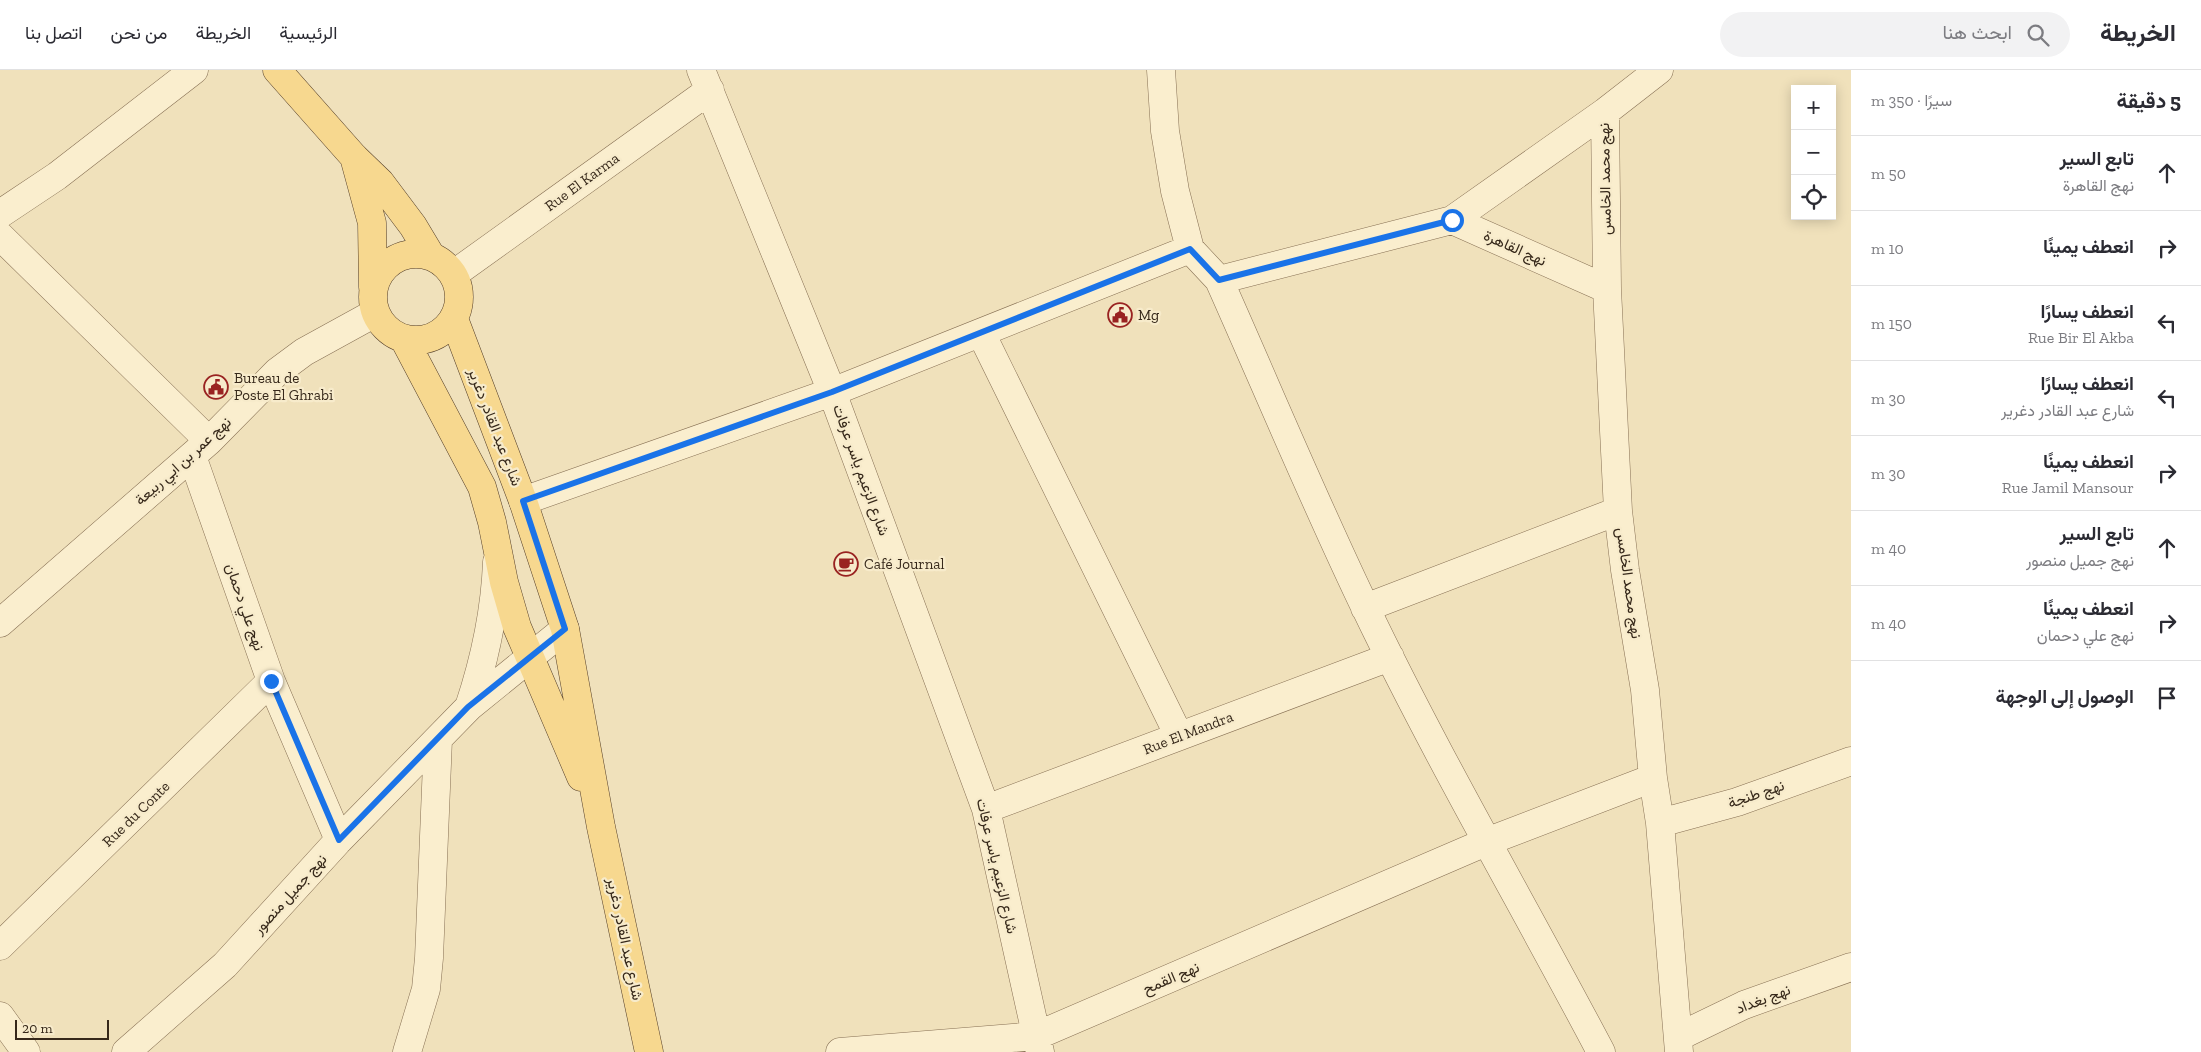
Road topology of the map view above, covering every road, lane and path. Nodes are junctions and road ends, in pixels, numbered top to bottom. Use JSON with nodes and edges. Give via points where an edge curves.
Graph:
{"nodes":[{"id":1,"x":194,"y":70,"type":"edge"},
{"id":2,"x":277,"y":70,"type":"edge"},
{"id":3,"x":1161,"y":70,"type":"edge"},
{"id":4,"x":1659,"y":70,"type":"edge"},
{"id":5,"x":705,"y":80,"type":"edge"},
{"id":6,"x":1605,"y":112,"type":"junction"},
{"id":7,"x":354,"y":158,"type":"junction"},
{"id":8,"x":0,"y":214,"type":"edge"},
{"id":9,"x":1452,"y":220,"type":"junction"},
{"id":10,"x":0,"y":236,"type":"edge"},
{"id":11,"x":1190,"y":249,"type":"junction"},
{"id":12,"x":432,"y":256,"type":"junction"},
{"id":13,"x":454,"y":274,"type":"junction"},
{"id":14,"x":1219,"y":280,"type":"junction"},
{"id":15,"x":1607,"y":289,"type":"junction"},
{"id":16,"x":374,"y":300,"type":"junction"},
{"id":17,"x":454,"y":319,"type":"junction"},
{"id":18,"x":981,"y":333,"type":"junction"},
{"id":19,"x":404,"y":339,"type":"junction"},
{"id":20,"x":832,"y":392,"type":"junction"},
{"id":21,"x":200,"y":448,"type":"junction"},
{"id":22,"x":523,"y":501,"type":"junction"},
{"id":23,"x":1618,"y":511,"type":"junction"},
{"id":24,"x":498,"y":554,"type":"junction"},
{"id":25,"x":1365,"y":608,"type":"junction"},
{"id":26,"x":0,"y":623,"type":"edge"},
{"id":27,"x":565,"y":629,"type":"junction"},
{"id":28,"x":530,"y":657,"type":"junction"},
{"id":29,"x":1390,"y":657,"type":"junction"},
{"id":30,"x":271,"y":681,"type":"junction"},
{"id":31,"x":468,"y":707,"type":"junction"},
{"id":32,"x":1180,"y":736,"type":"junction"},
{"id":33,"x":438,"y":739,"type":"junction"},
{"id":34,"x":1851,"y":761,"type":"edge"},
{"id":35,"x":1653,"y":778,"type":"junction"},
{"id":36,"x":986,"y":808,"type":"junction"},
{"id":37,"x":1660,"y":823,"type":"junction"},
{"id":38,"x":602,"y":827,"type":"junction"},
{"id":39,"x":339,"y":840,"type":"junction"},
{"id":40,"x":1486,"y":842,"type":"junction"},
{"id":41,"x":0,"y":946,"type":"edge"},
{"id":42,"x":1851,"y":967,"type":"edge"},
{"id":43,"x":0,"y":1016,"type":"edge"},
{"id":44,"x":1038,"y":1044,"type":"edge"},
{"id":45,"x":1679,"y":1044,"type":"edge"},
{"id":46,"x":26,"y":1052,"type":"edge"},
{"id":47,"x":126,"y":1052,"type":"edge"},
{"id":48,"x":407,"y":1052,"type":"edge"},
{"id":49,"x":649,"y":1052,"type":"edge"},
{"id":50,"x":840,"y":1052,"type":"edge"},
{"id":51,"x":1601,"y":1052,"type":"edge"}],
"edges":[{"from":1,"to":8,"type":"street","via":[[57,176]]},
{"from":2,"to":7,"type":"main road"},
{"from":3,"to":11,"type":"street","via":[[1165,131],[1175,191]]},
{"from":4,"to":6,"type":"street"},
{"from":5,"to":13,"type":"street","name":"Rue El Karma"},
{"from":5,"to":20,"type":"street","name":"شارع الزعيم ياسر عرفات"},
{"from":6,"to":9,"type":"street"},
{"from":6,"to":15,"type":"street","name":"نهج محمد الخامس"},
{"from":7,"to":12,"type":"main road","via":[[380,182]]},
{"from":7,"to":16,"type":"main road","via":[[372,223]]},
{"from":9,"to":14,"type":"street"},
{"from":9,"to":15,"type":"street","name":"نهج القاهرة"},
{"from":10,"to":21,"type":"street","name":"نهج علي دحمان"},
{"from":11,"to":14,"type":"street"},
{"from":11,"to":18,"type":"street"},
{"from":12,"to":13,"type":"main road"},
{"from":12,"to":16,"type":"main road","via":[[413,254],[395,259],[382,271]]},
{"from":13,"to":17,"type":"main road","via":[[459,289],[459,305]]},
{"from":14,"to":25,"type":"street"},
{"from":15,"to":23,"type":"street","name":"نهج محمد الخامس"},
{"from":16,"to":19,"type":"main road","via":[[382,324],[392,334]]},
{"from":16,"to":21,"type":"street","name":"نهج عمر بن ابي ربيعة","via":[[277,372]]},
{"from":17,"to":19,"type":"main road","via":[[441,333],[423,340]]},
{"from":17,"to":22,"type":"main road","name":"شارع عبد القادر دغرير"},
{"from":18,"to":20,"type":"street"},
{"from":18,"to":32,"type":"street"},
{"from":19,"to":24,"type":"main road","name":"شارع عبد القادر دغرير","via":[[482,487]]},
{"from":20,"to":22,"type":"street"},
{"from":20,"to":36,"type":"street","name":"شارع الزعيم ياسر عرفات"},
{"from":21,"to":26,"type":"street","name":"نهج عمر بن ابي ربيعة"},
{"from":21,"to":30,"type":"street","name":"نهج علي دحمان"},
{"from":22,"to":27,"type":"main road","name":"شارع عبد القادر دغرير"},
{"from":23,"to":25,"type":"street"},
{"from":23,"to":35,"type":"street","name":"نهج محمد الخامس","via":[[1645,690]]},
{"from":24,"to":28,"type":"main road","name":"شارع عبد القادر دغرير","via":[[517,627]]},
{"from":24,"to":31,"type":"street","via":[[490,632]]},
{"from":25,"to":29,"type":"street"},
{"from":27,"to":28,"type":"street","name":"نهج جميل منصور"},
{"from":27,"to":38,"type":"main road","name":"شارع عبد القادر دغرير"},
{"from":28,"to":31,"type":"street","name":"نهج جميل منصور"},
{"from":28,"to":38,"type":"main road","name":"شارع عبد القادر دغرير"},
{"from":29,"to":32,"type":"street","name":"Rue El Mandra"},
{"from":29,"to":40,"type":"street"},
{"from":30,"to":39,"type":"street","name":"نهج علي دحمان"},
{"from":30,"to":41,"type":"street","name":"Rue du Conte"},
{"from":31,"to":33,"type":"street","name":"نهج جميل منصور"},
{"from":32,"to":36,"type":"street","name":"Rue El Mandra"},
{"from":33,"to":39,"type":"street","name":"نهج جميل منصور"},
{"from":33,"to":48,"type":"street","via":[[426,989]]},
{"from":34,"to":37,"type":"street","name":"نهج طنجة","via":[[1737,802]]},
{"from":35,"to":37,"type":"street","name":"نهج محمد الخامس"},
{"from":35,"to":40,"type":"street","name":"نهج القمح"},
{"from":36,"to":44,"type":"street","name":"شارع الزعيم ياسر عرفات"},
{"from":37,"to":45,"type":"street","name":"نهج محمد الخامس"},
{"from":38,"to":49,"type":"main road","name":"شارع عبد القادر دغرير"},
{"from":39,"to":47,"type":"street","name":"نهج جميل منصور","via":[[224,965]]},
{"from":40,"to":44,"type":"street","name":"نهج القمح"},
{"from":40,"to":51,"type":"street"},
{"from":42,"to":45,"type":"street","name":"نهج بغداد","via":[[1744,1005]]},
{"from":43,"to":46,"type":"street"},
{"from":44,"to":50,"type":"street","name":"نهج القمح"}]}
